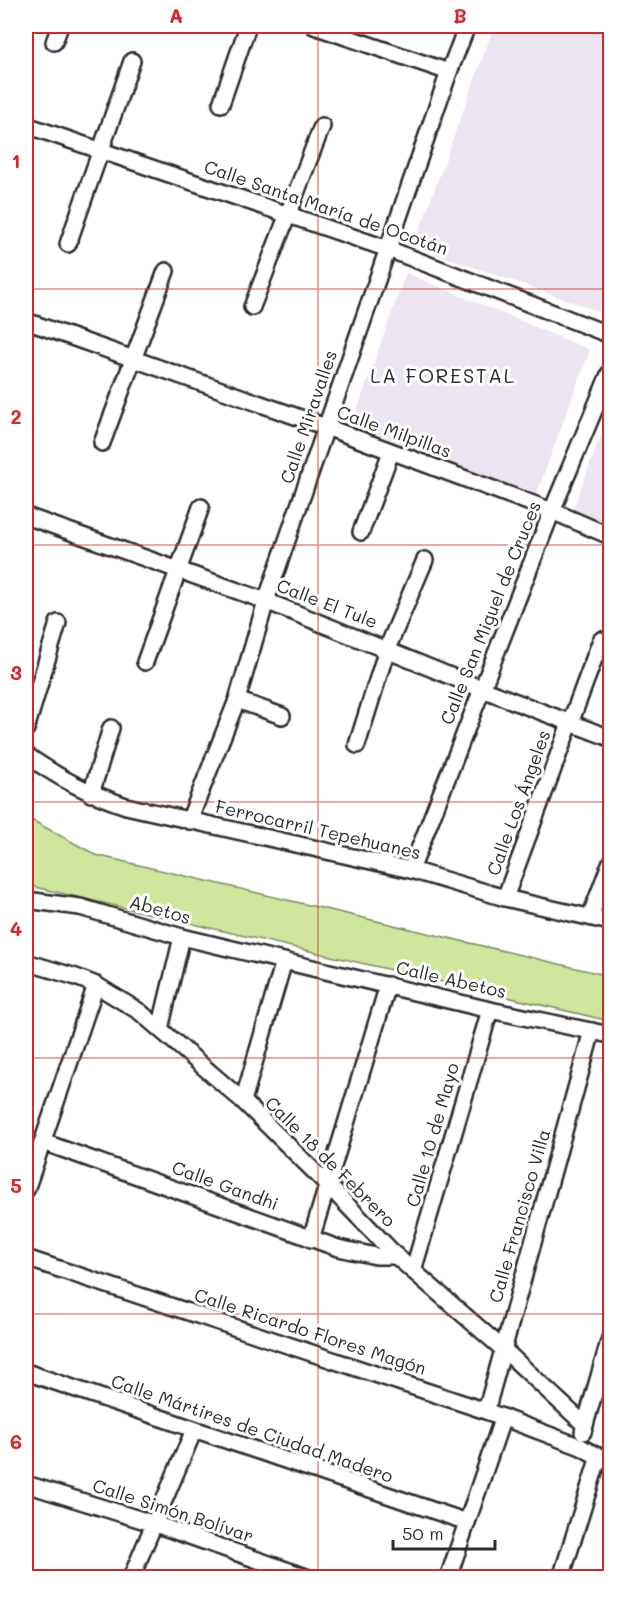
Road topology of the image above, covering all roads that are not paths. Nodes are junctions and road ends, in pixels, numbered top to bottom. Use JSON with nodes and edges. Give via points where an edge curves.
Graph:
{"nodes":[{"id":1,"x":60,"y":26,"type":"edge"},
{"id":2,"x":248,"y":26,"type":"edge"},
{"id":3,"x":314,"y":26,"type":"edge"},
{"id":4,"x":467,"y":26,"type":"edge"},
{"id":5,"x":54,"y":42,"type":"dead end"},
{"id":6,"x":132,"y":61,"type":"dead end"},
{"id":7,"x":449,"y":72,"type":"junction"},
{"id":8,"x":221,"y":104,"type":"dead end"},
{"id":9,"x":26,"y":125,"type":"edge"},
{"id":10,"x":322,"y":126,"type":"dead end"},
{"id":11,"x":101,"y":150,"type":"junction"},
{"id":12,"x":288,"y":214,"type":"junction"},
{"id":13,"x":68,"y":244,"type":"dead end"},
{"id":14,"x":388,"y":249,"type":"junction"},
{"id":15,"x":166,"y":271,"type":"dead end"},
{"id":16,"x":252,"y":307,"type":"dead end"},
{"id":17,"x":26,"y":321,"type":"edge"},
{"id":18,"x":610,"y":335,"type":"edge"},
{"id":19,"x":134,"y":359,"type":"junction"},
{"id":20,"x":610,"y":372,"type":"edge"},
{"id":21,"x":326,"y":428,"type":"junction"},
{"id":22,"x":102,"y":443,"type":"dead end"},
{"id":23,"x":391,"y":452,"type":"junction"},
{"id":24,"x":201,"y":507,"type":"dead end"},
{"id":25,"x":552,"y":511,"type":"junction"},
{"id":26,"x":26,"y":516,"type":"edge"},
{"id":27,"x":361,"y":532,"type":"dead end"},
{"id":28,"x":610,"y":536,"type":"edge"},
{"id":29,"x":425,"y":560,"type":"dead end"},
{"id":30,"x":178,"y":571,"type":"junction"},
{"id":31,"x":266,"y":601,"type":"junction"},
{"id":32,"x":58,"y":623,"type":"dead end"},
{"id":33,"x":601,"y":640,"type":"dead end"},
{"id":34,"x":387,"y":649,"type":"junction"},
{"id":35,"x":145,"y":662,"type":"dead end"},
{"id":36,"x":482,"y":688,"type":"junction"},
{"id":37,"x":237,"y":700,"type":"junction"},
{"id":38,"x":282,"y":716,"type":"dead end"},
{"id":39,"x":569,"y":723,"type":"junction"},
{"id":40,"x":111,"y":728,"type":"dead end"},
{"id":41,"x":26,"y":729,"type":"edge"},
{"id":42,"x":610,"y":738,"type":"edge"},
{"id":43,"x":357,"y":745,"type":"dead end"},
{"id":44,"x":26,"y":755,"type":"edge"},
{"id":45,"x":91,"y":794,"type":"junction"},
{"id":46,"x":189,"y":821,"type":"junction"},
{"id":47,"x":610,"y":864,"type":"edge"},
{"id":48,"x":411,"y":870,"type":"junction"},
{"id":49,"x":505,"y":898,"type":"junction"},
{"id":50,"x":26,"y":900,"type":"edge"},
{"id":51,"x":590,"y":917,"type":"junction"},
{"id":52,"x":610,"y":922,"type":"edge"},
{"id":53,"x":182,"y":937,"type":"junction"},
{"id":54,"x":284,"y":961,"type":"junction"},
{"id":55,"x":26,"y":962,"type":"edge"},
{"id":56,"x":96,"y":985,"type":"junction"},
{"id":57,"x":388,"y":985,"type":"junction"},
{"id":58,"x":490,"y":1010,"type":"junction"},
{"id":59,"x":160,"y":1029,"type":"junction"},
{"id":60,"x":592,"y":1031,"type":"junction"},
{"id":61,"x":610,"y":1035,"type":"edge"},
{"id":62,"x":243,"y":1101,"type":"junction"},
{"id":63,"x":43,"y":1142,"type":"junction"},
{"id":64,"x":328,"y":1185,"type":"junction"},
{"id":65,"x":26,"y":1190,"type":"edge"},
{"id":66,"x":311,"y":1239,"type":"junction"},
{"id":67,"x":396,"y":1256,"type":"junction"},
{"id":68,"x":26,"y":1258,"type":"edge"},
{"id":69,"x":413,"y":1271,"type":"junction"},
{"id":70,"x":610,"y":1338,"type":"edge"},
{"id":71,"x":503,"y":1349,"type":"junction"},
{"id":72,"x":26,"y":1372,"type":"edge"},
{"id":73,"x":486,"y":1411,"type":"junction"},
{"id":74,"x":503,"y":1417,"type":"junction"},
{"id":75,"x":585,"y":1425,"type":"junction"},
{"id":76,"x":194,"y":1430,"type":"junction"},
{"id":77,"x":581,"y":1447,"type":"junction"},
{"id":78,"x":605,"y":1460,"type":"edge"},
{"id":79,"x":26,"y":1484,"type":"edge"},
{"id":80,"x":467,"y":1522,"type":"junction"},
{"id":81,"x":155,"y":1524,"type":"junction"},
{"id":82,"x":300,"y":1576,"type":"edge"},
{"id":83,"x":131,"y":1578,"type":"edge"},
{"id":84,"x":448,"y":1578,"type":"edge"},
{"id":85,"x":561,"y":1578,"type":"edge"}],
"edges":[{"from":1,"to":5,"type":"street"},
{"from":2,"to":8,"type":"street"},
{"from":3,"to":7,"type":"street"},
{"from":4,"to":7,"type":"street","name":"Calle Miravalles"},
{"from":6,"to":11,"type":"street"},
{"from":7,"to":14,"type":"street","name":"Calle Miravalles"},
{"from":9,"to":11,"type":"street","name":"Calle Santa María de Ocotán"},
{"from":10,"to":12,"type":"street"},
{"from":11,"to":12,"type":"street","name":"Calle Santa María de Ocotán"},
{"from":11,"to":13,"type":"street"},
{"from":12,"to":14,"type":"street","name":"Calle Santa María de Ocotán"},
{"from":12,"to":16,"type":"street"},
{"from":14,"to":18,"type":"street","name":"Calle Santa María de Ocotán"},
{"from":14,"to":21,"type":"street","name":"Calle Miravalles"},
{"from":15,"to":19,"type":"street"},
{"from":17,"to":19,"type":"street","name":"Calle Milpillas"},
{"from":19,"to":21,"type":"street","name":"Calle Milpillas"},
{"from":19,"to":22,"type":"street"},
{"from":20,"to":25,"type":"street","name":"Calle San Miguel de Cruces"},
{"from":21,"to":23,"type":"street","name":"Calle Milpillas"},
{"from":21,"to":31,"type":"street","name":"Calle Miravalles"},
{"from":23,"to":25,"type":"street","name":"Calle Milpillas"},
{"from":23,"to":27,"type":"street"},
{"from":24,"to":30,"type":"street"},
{"from":25,"to":28,"type":"street","name":"Calle Milpillas"},
{"from":25,"to":36,"type":"street","name":"Calle San Miguel de Cruces"},
{"from":26,"to":30,"type":"street","name":"Calle El Tule"},
{"from":29,"to":34,"type":"street"},
{"from":30,"to":31,"type":"street","name":"Calle El Tule"},
{"from":30,"to":35,"type":"street"},
{"from":31,"to":34,"type":"street","name":"Calle El Tule"},
{"from":31,"to":37,"type":"street","name":"Calle Miravalles"},
{"from":32,"to":41,"type":"street"},
{"from":33,"to":39,"type":"street","name":"Calle Los Ángeles"},
{"from":34,"to":36,"type":"street","name":"Calle El Tule"},
{"from":34,"to":43,"type":"street"},
{"from":36,"to":39,"type":"street","name":"Calle El Tule"},
{"from":36,"to":48,"type":"street","name":"Calle San Miguel de Cruces"},
{"from":37,"to":38,"type":"street"},
{"from":37,"to":46,"type":"street","name":"Calle Miravalles"},
{"from":39,"to":42,"type":"street","name":"Calle El Tule"},
{"from":39,"to":49,"type":"street","name":"Calle Los Ángeles"},
{"from":40,"to":45,"type":"street"},
{"from":44,"to":45,"type":"street","name":"Ferrocarril Tepehuanes"},
{"from":45,"to":46,"type":"street","name":"Ferrocarril Tepehuanes"},
{"from":46,"to":48,"type":"street","name":"Ferrocarril Tepehuanes"},
{"from":47,"to":51,"type":"street"},
{"from":48,"to":49,"type":"street","name":"Ferrocarril Tepehuanes"},
{"from":49,"to":51,"type":"street","name":"Ferrocarril Tepehuanes"},
{"from":50,"to":53,"type":"street","name":"Abetos","via":[[80,907]]},
{"from":51,"to":52,"type":"street","name":"Ferrocarril Tepehuanes"},
{"from":53,"to":54,"type":"street","name":"Abetos"},
{"from":53,"to":59,"type":"street"},
{"from":54,"to":57,"type":"street","name":"Calle Abetos"},
{"from":54,"to":62,"type":"street"},
{"from":55,"to":56,"type":"street","name":"Calle 18 de Febrero"},
{"from":56,"to":59,"type":"street","name":"Calle 18 de Febrero"},
{"from":56,"to":63,"type":"street"},
{"from":57,"to":58,"type":"street","name":"Calle Abetos"},
{"from":57,"to":64,"type":"street"},
{"from":58,"to":60,"type":"street","name":"Calle Abetos"},
{"from":58,"to":69,"type":"street","name":"Calle 10 de Mayo"},
{"from":59,"to":62,"type":"street","name":"Calle 18 de Febrero"},
{"from":60,"to":61,"type":"street","name":"Calle Abetos"},
{"from":60,"to":71,"type":"street","name":"Calle Francisco Villa"},
{"from":62,"to":64,"type":"street","name":"Calle 18 de Febrero"},
{"from":63,"to":65,"type":"street"},
{"from":63,"to":66,"type":"street","name":"Calle Gandhi"},
{"from":64,"to":66,"type":"street"},
{"from":64,"to":67,"type":"street","name":"Calle 18 de Febrero"},
{"from":66,"to":67,"type":"street","name":"Calle Gandhi","via":[[354,1252]]},
{"from":67,"to":69,"type":"street","name":"Calle 18 de Febrero"},
{"from":68,"to":73,"type":"street","name":"Calle Ricardo Flores Magón"},
{"from":69,"to":71,"type":"street","name":"Calle 18 de Febrero"},
{"from":70,"to":75,"type":"street"},
{"from":71,"to":73,"type":"street","name":"Calle Francisco Villa"},
{"from":71,"to":75,"type":"street","name":"Calle 18 de Febrero"},
{"from":72,"to":76,"type":"street","name":"Calle Mártires de Ciudad Madero"},
{"from":73,"to":74,"type":"street","name":"Calle Ricardo Flores Magón"},
{"from":74,"to":77,"type":"street","name":"Calle Ricardo Flores Magón"},
{"from":74,"to":80,"type":"street"},
{"from":75,"to":77,"type":"street"},
{"from":76,"to":80,"type":"street","name":"Calle Mártires de Ciudad Madero"},
{"from":76,"to":81,"type":"street"},
{"from":77,"to":78,"type":"street","name":"Calle Ricardo Flores Magón"},
{"from":78,"to":85,"type":"street"},
{"from":79,"to":81,"type":"street","name":"Calle Simón Bolívar"},
{"from":80,"to":84,"type":"street"},
{"from":81,"to":82,"type":"street","name":"Calle Simón Bolívar"},
{"from":81,"to":83,"type":"street"}]}
